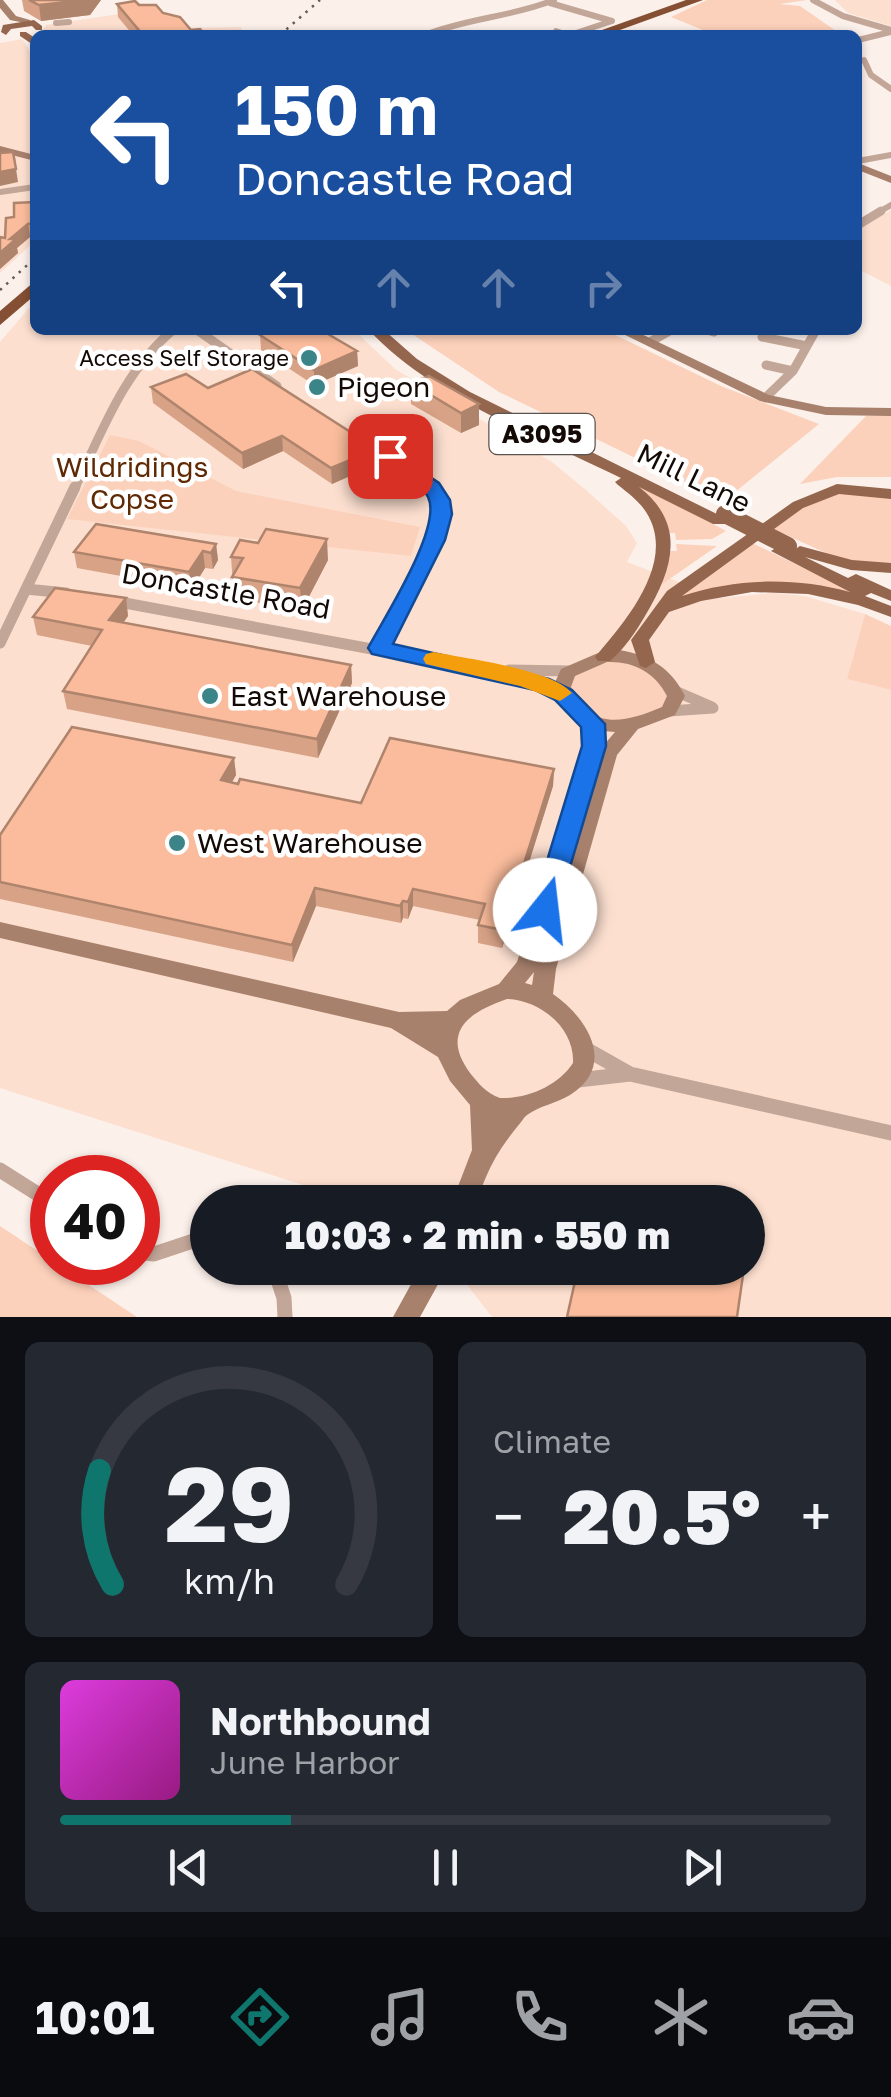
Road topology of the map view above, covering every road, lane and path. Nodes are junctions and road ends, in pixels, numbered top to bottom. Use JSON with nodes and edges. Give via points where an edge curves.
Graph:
{"nodes":[{"id":1,"x":697,"y":0,"type":"edge"},
{"id":2,"x":813,"y":0,"type":"edge"},
{"id":3,"x":0,"y":2,"type":"edge"},
{"id":4,"x":552,"y":2,"type":"edge"},
{"id":5,"x":482,"y":6,"type":"dead end"},
{"id":6,"x":498,"y":14,"type":"junction"},
{"id":7,"x":434,"y":17,"type":"dead end"},
{"id":8,"x":69,"y":22,"type":"dead end"},
{"id":9,"x":6,"y":23,"type":"edge"},
{"id":10,"x":56,"y":23,"type":"dead end"},
{"id":11,"x":448,"y":25,"type":"junction"},
{"id":12,"x":38,"y":30,"type":"edge"},
{"id":13,"x":439,"y":30,"type":"edge"},
{"id":14,"x":582,"y":30,"type":"edge"},
{"id":15,"x":609,"y":30,"type":"edge"},
{"id":16,"x":891,"y":31,"type":"edge"},
{"id":17,"x":30,"y":33,"type":"edge"},
{"id":18,"x":22,"y":34,"type":"junction"},
{"id":19,"x":862,"y":39,"type":"edge"},
{"id":20,"x":30,"y":40,"type":"edge"},
{"id":21,"x":864,"y":60,"type":"dead end"},
{"id":22,"x":891,"y":89,"type":"edge"},
{"id":23,"x":0,"y":148,"type":"edge"},
{"id":24,"x":30,"y":155,"type":"edge"},
{"id":25,"x":891,"y":155,"type":"edge"},
{"id":26,"x":862,"y":167,"type":"edge"},
{"id":27,"x":862,"y":169,"type":"edge"},
{"id":28,"x":891,"y":180,"type":"edge"},
{"id":29,"x":30,"y":188,"type":"edge"},
{"id":30,"x":0,"y":192,"type":"edge"},
{"id":31,"x":891,"y":205,"type":"edge"},
{"id":32,"x":862,"y":222,"type":"edge"},
{"id":33,"x":30,"y":280,"type":"edge"},
{"id":34,"x":30,"y":291,"type":"edge"},
{"id":35,"x":0,"y":308,"type":"edge"},
{"id":36,"x":0,"y":320,"type":"edge"},
{"id":37,"x":167,"y":335,"type":"edge"},
{"id":38,"x":205,"y":335,"type":"edge"},
{"id":39,"x":382,"y":335,"type":"edge"},
{"id":40,"x":394,"y":335,"type":"edge"},
{"id":41,"x":634,"y":335,"type":"edge"},
{"id":42,"x":662,"y":335,"type":"edge"},
{"id":43,"x":813,"y":335,"type":"edge"},
{"id":44,"x":762,"y":337,"type":"dead end"},
{"id":45,"x":650,"y":342,"type":"junction"},
{"id":46,"x":807,"y":346,"type":"junction"},
{"id":47,"x":766,"y":366,"type":"dead end"},
{"id":48,"x":793,"y":371,"type":"junction"},
{"id":49,"x":292,"y":396,"type":"edge"},
{"id":50,"x":765,"y":398,"type":"junction"},
{"id":51,"x":884,"y":412,"type":"edge"},
{"id":52,"x":354,"y":436,"type":"edge"},
{"id":53,"x":576,"y":450,"type":"junction"},
{"id":54,"x":891,"y":491,"type":"edge"},
{"id":55,"x":722,"y":518,"type":"junction"},
{"id":56,"x":787,"y":548,"type":"junction"},
{"id":57,"x":891,"y":568,"type":"edge"},
{"id":58,"x":26,"y":588,"type":"junction"},
{"id":59,"x":76,"y":595,"type":"edge"},
{"id":60,"x":891,"y":596,"type":"edge"},
{"id":61,"x":92,"y":598,"type":"edge"},
{"id":62,"x":653,"y":606,"type":"junction"},
{"id":63,"x":891,"y":608,"type":"edge"},
{"id":64,"x":0,"y":643,"type":"edge"},
{"id":65,"x":380,"y":648,"type":"junction"},
{"id":66,"x":604,"y":657,"type":"junction"},
{"id":67,"x":646,"y":662,"type":"junction"},
{"id":68,"x":474,"y":668,"type":"junction"},
{"id":69,"x":570,"y":670,"type":"junction"},
{"id":70,"x":675,"y":690,"type":"junction"},
{"id":71,"x":564,"y":695,"type":"junction"},
{"id":72,"x":669,"y":711,"type":"junction"},
{"id":73,"x":593,"y":724,"type":"junction"},
{"id":74,"x":629,"y":728,"type":"junction"},
{"id":75,"x":0,"y":930,"type":"edge"},
{"id":76,"x":508,"y":990,"type":"junction"},
{"id":77,"x":542,"y":996,"type":"junction"},
{"id":78,"x":452,"y":1020,"type":"junction"},
{"id":79,"x":399,"y":1021,"type":"junction"},
{"id":80,"x":584,"y":1048,"type":"junction"},
{"id":81,"x":446,"y":1050,"type":"junction"},
{"id":82,"x":630,"y":1074,"type":"junction"},
{"id":83,"x":578,"y":1080,"type":"junction"},
{"id":84,"x":481,"y":1102,"type":"junction"},
{"id":85,"x":519,"y":1108,"type":"junction"},
{"id":86,"x":891,"y":1134,"type":"edge"},
{"id":87,"x":484,"y":1150,"type":"junction"},
{"id":88,"x":0,"y":1170,"type":"edge"},
{"id":89,"x":471,"y":1185,"type":"edge"},
{"id":90,"x":30,"y":1189,"type":"edge"},
{"id":91,"x":190,"y":1242,"type":"edge"},
{"id":92,"x":160,"y":1252,"type":"edge"},
{"id":93,"x":280,"y":1285,"type":"edge"},
{"id":94,"x":424,"y":1285,"type":"edge"},
{"id":95,"x":284,"y":1317,"type":"edge"},
{"id":96,"x":406,"y":1317,"type":"edge"}],
"edges":[{"from":1,"to":15,"type":"highway"},
{"from":2,"to":16,"type":"street"},
{"from":3,"to":9,"type":"street"},
{"from":4,"to":6,"type":"street"},
{"from":4,"to":14,"type":"street","via":[[614,19]]},
{"from":5,"to":6,"type":"street"},
{"from":6,"to":11,"type":"street"},
{"from":7,"to":11,"type":"street"},
{"from":8,"to":10,"type":"street"},
{"from":9,"to":12,"type":"main road","via":[[27,22]]},
{"from":9,"to":18,"type":"main road"},
{"from":11,"to":13,"type":"street"},
{"from":16,"to":19,"type":"street"},
{"from":17,"to":18,"type":"main road"},
{"from":18,"to":20,"type":"main road"},
{"from":21,"to":22,"type":"street","via":[[870,75]]},
{"from":23,"to":24,"type":"street"},
{"from":25,"to":26,"type":"street"},
{"from":27,"to":28,"type":"street"},
{"from":29,"to":30,"type":"street"},
{"from":31,"to":32,"type":"street"},
{"from":33,"to":35,"type":"highway"},
{"from":34,"to":36,"type":"highway"},
{"from":37,"to":58,"type":"street","via":[[128,379]]},
{"from":38,"to":49,"type":"street"},
{"from":39,"to":53,"type":"main road","name":"Mill Lane","number":"A3095","via":[[445,384]]},
{"from":40,"to":55,"type":"main road","name":"Mill Lane","number":"A3095","via":[[463,385]]},
{"from":41,"to":45,"type":"street"},
{"from":42,"to":45,"type":"street"},
{"from":43,"to":46,"type":"street"},
{"from":44,"to":46,"type":"street"},
{"from":45,"to":50,"type":"street"},
{"from":46,"to":48,"type":"street"},
{"from":47,"to":48,"type":"street"},
{"from":48,"to":50,"type":"street"},
{"from":50,"to":51,"type":"street"},
{"from":52,"to":65,"type":"street","via":[[422,477],[441,507],[434,540]]},
{"from":53,"to":55,"type":"main road","name":"Mill Lane","number":"A3095"},
{"from":53,"to":62,"type":"main road","number":"A3095","via":[[631,488],[660,520],[665,549]]},
{"from":54,"to":62,"type":"main road","number":"A3095","via":[[851,488],[813,497]]},
{"from":55,"to":56,"type":"main road","name":"Mill Lane","number":"A3095"},
{"from":56,"to":57,"type":"main road","number":"A3095"},
{"from":56,"to":60,"type":"main road","name":"Mill Lane","number":"A3095"},
{"from":56,"to":63,"type":"main road","name":"Mill Lane","number":"A3095"},
{"from":58,"to":59,"type":"street"},
{"from":58,"to":64,"type":"street"},
{"from":61,"to":65,"type":"street","name":"Doncastle Road"},
{"from":62,"to":63,"type":"main road","number":"A3095","via":[[738,586],[783,585]]},
{"from":62,"to":66,"type":"main road","number":"A3095"},
{"from":62,"to":67,"type":"main road","number":"A3095","via":[[640,640]]},
{"from":65,"to":68,"type":"street","name":"Doncastle Road"},
{"from":66,"to":67,"type":"street"},
{"from":66,"to":69,"type":"street"},
{"from":67,"to":70,"type":"street"},
{"from":68,"to":69,"type":"street","name":"Doncastle Road"},
{"from":68,"to":71,"type":"street","name":"Doncastle Road"},
{"from":69,"to":71,"type":"street"},
{"from":70,"to":72,"type":"street"},
{"from":70,"to":72,"type":"street","via":[[714,708]]},
{"from":71,"to":73,"type":"street"},
{"from":72,"to":74,"type":"street"},
{"from":73,"to":74,"type":"street"},
{"from":73,"to":76,"type":"street","via":[[594,746],[528,965]]},
{"from":74,"to":77,"type":"street","via":[[608,754]]},
{"from":75,"to":79,"type":"street"},
{"from":76,"to":77,"type":"street"},
{"from":76,"to":78,"type":"street"},
{"from":77,"to":80,"type":"street"},
{"from":78,"to":79,"type":"street"},
{"from":78,"to":81,"type":"street"},
{"from":79,"to":81,"type":"street"},
{"from":80,"to":82,"type":"street"},
{"from":80,"to":83,"type":"street"},
{"from":81,"to":84,"type":"street"},
{"from":82,"to":83,"type":"street"},
{"from":82,"to":86,"type":"street"},
{"from":83,"to":85,"type":"street"},
{"from":84,"to":85,"type":"street"},
{"from":84,"to":87,"type":"street"},
{"from":85,"to":87,"type":"street"},
{"from":87,"to":89,"type":"street"},
{"from":88,"to":90,"type":"street"},
{"from":91,"to":92,"type":"street"},
{"from":93,"to":95,"type":"street"},
{"from":94,"to":96,"type":"street"}]}
